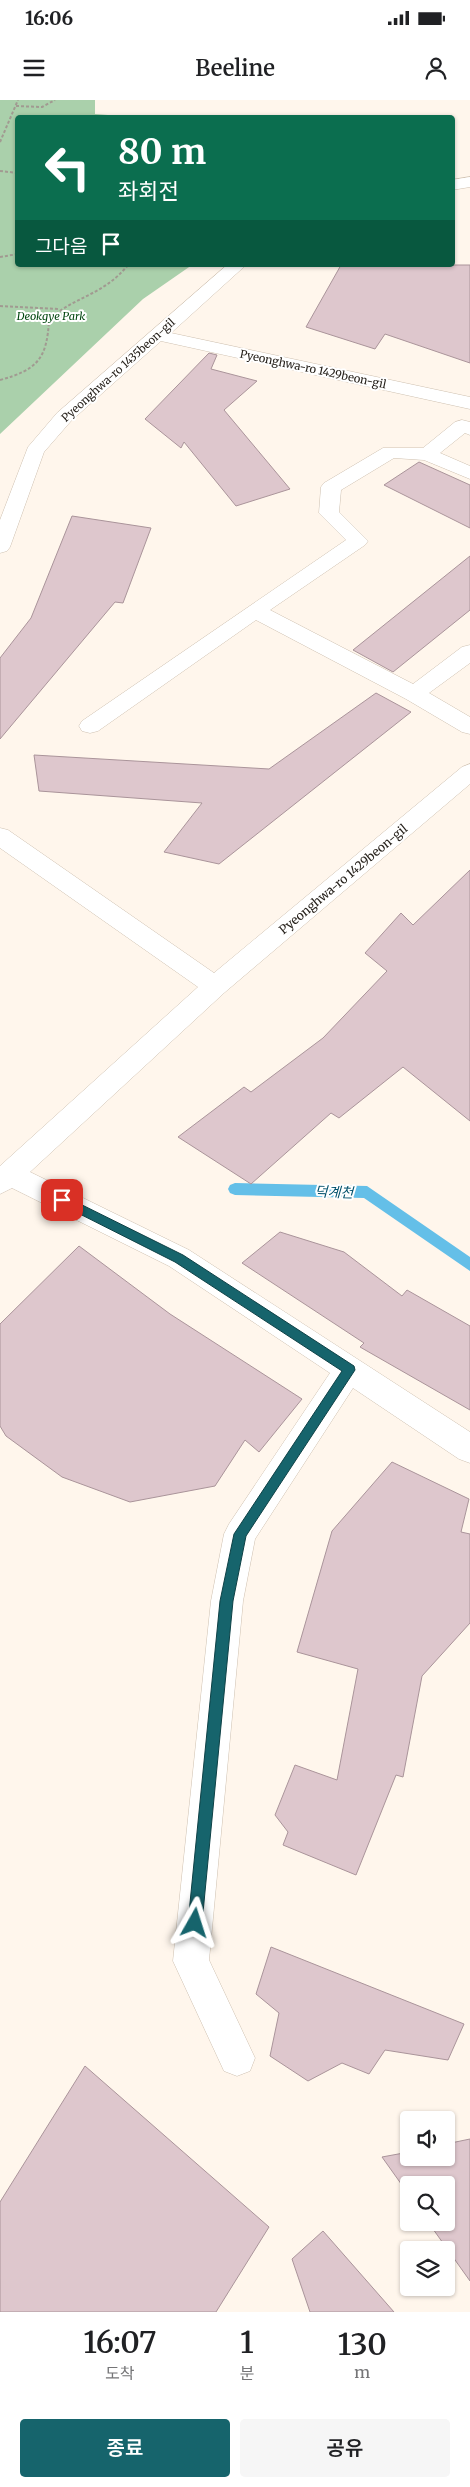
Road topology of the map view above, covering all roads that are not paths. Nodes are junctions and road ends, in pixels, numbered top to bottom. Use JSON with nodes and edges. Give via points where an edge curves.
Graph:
{"nodes":[{"id":1,"x":470,"y":182,"type":"edge"},
{"id":2,"x":455,"y":184,"type":"edge"},
{"id":3,"x":235,"y":267,"type":"edge"},
{"id":4,"x":156,"y":335,"type":"junction"},
{"id":5,"x":470,"y":403,"type":"edge"},
{"id":6,"x":470,"y":429,"type":"edge"},
{"id":7,"x":427,"y":454,"type":"junction"},
{"id":8,"x":470,"y":473,"type":"edge"},
{"id":9,"x":0,"y":547,"type":"edge"},
{"id":10,"x":255,"y":612,"type":"junction"},
{"id":11,"x":470,"y":652,"type":"edge"},
{"id":12,"x":414,"y":694,"type":"junction"},
{"id":13,"x":90,"y":726,"type":"dead end"},
{"id":14,"x":470,"y":728,"type":"edge"},
{"id":15,"x":470,"y":772,"type":"edge"},
{"id":16,"x":0,"y":836,"type":"edge"},
{"id":17,"x":215,"y":986,"type":"junction"},
{"id":18,"x":6,"y":1179,"type":"edge"},
{"id":19,"x":349,"y":1370,"type":"junction"},
{"id":20,"x":470,"y":1449,"type":"edge"},
{"id":21,"x":237,"y":2058,"type":"dead end"}],
"edges":[{"from":1,"to":2,"type":"street"},
{"from":3,"to":4,"type":"street","name":"Pyeonghwa-ro 1435beon-gil"},
{"from":4,"to":5,"type":"street","name":"Pyeonghwa-ro 1429beon-gil"},
{"from":4,"to":9,"type":"street","name":"Pyeonghwa-ro 1435beon-gil","via":[[64,417],[34,451]]},
{"from":6,"to":7,"type":"street","via":[[462,426]]},
{"from":7,"to":8,"type":"street"},
{"from":7,"to":10,"type":"street","via":[[390,452],[332,487],[329,513],[358,541]]},
{"from":10,"to":12,"type":"street"},
{"from":10,"to":13,"type":"street"},
{"from":11,"to":12,"type":"street"},
{"from":12,"to":14,"type":"street"},
{"from":15,"to":17,"type":"street","name":"Pyeonghwa-ro 1429beon-gil"},
{"from":16,"to":17,"type":"street"},
{"from":17,"to":18,"type":"street","name":"Pyeonghwa-ro 1429beon-gil"},
{"from":18,"to":19,"type":"street","name":"Pyeonghwa-ro 1429beon-gil","via":[[179,1258]]},
{"from":19,"to":20,"type":"street","name":"Pyeonghwa-ro 1429beon-gil"},
{"from":19,"to":21,"type":"street","via":[[240,1534],[227,1601],[191,1961]]}]}
